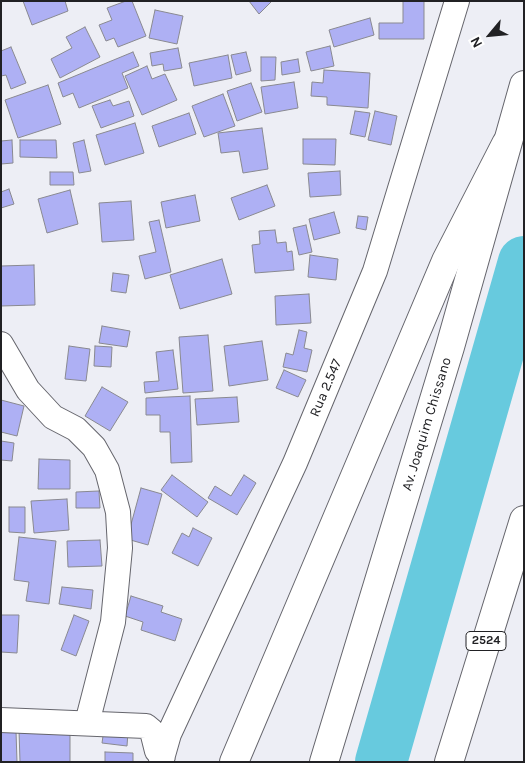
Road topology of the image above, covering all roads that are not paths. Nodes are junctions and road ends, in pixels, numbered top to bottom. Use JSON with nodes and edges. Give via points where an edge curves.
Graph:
{"nodes":[{"id":1,"x":457,"y":1,"type":"edge"},
{"id":2,"x":524,"y":85,"type":"edge"},
{"id":3,"x":506,"y":144,"type":"junction"},
{"id":4,"x":1,"y":344,"type":"edge"},
{"id":5,"x":524,"y":520,"type":"edge"},
{"id":6,"x":1,"y":720,"type":"edge"},
{"id":7,"x":87,"y":723,"type":"junction"},
{"id":8,"x":162,"y":759,"type":"edge"},
{"id":9,"x":234,"y":762,"type":"edge"},
{"id":10,"x":324,"y":762,"type":"edge"},
{"id":11,"x":449,"y":762,"type":"edge"}],
"edges":[{"from":1,"to":8,"type":"street","name":"Rua 2.547","via":[[375,271],[294,463],[170,734]]},
{"from":2,"to":3,"type":"main road","name":"Av. Joaquim Chissano"},
{"from":3,"to":9,"type":"main road","via":[[446,261]]},
{"from":3,"to":10,"type":"main road","name":"Av. Joaquim Chissano","via":[[450,347]]},
{"from":4,"to":7,"type":"street","via":[[28,390],[53,417],[76,429],[94,447],[107,470],[118,512],[120,548],[113,622]]},
{"from":5,"to":11,"type":"main road","number":"2524"},
{"from":6,"to":7,"type":"street"},
{"from":7,"to":8,"type":"street","via":[[146,726],[152,730]]}]}
